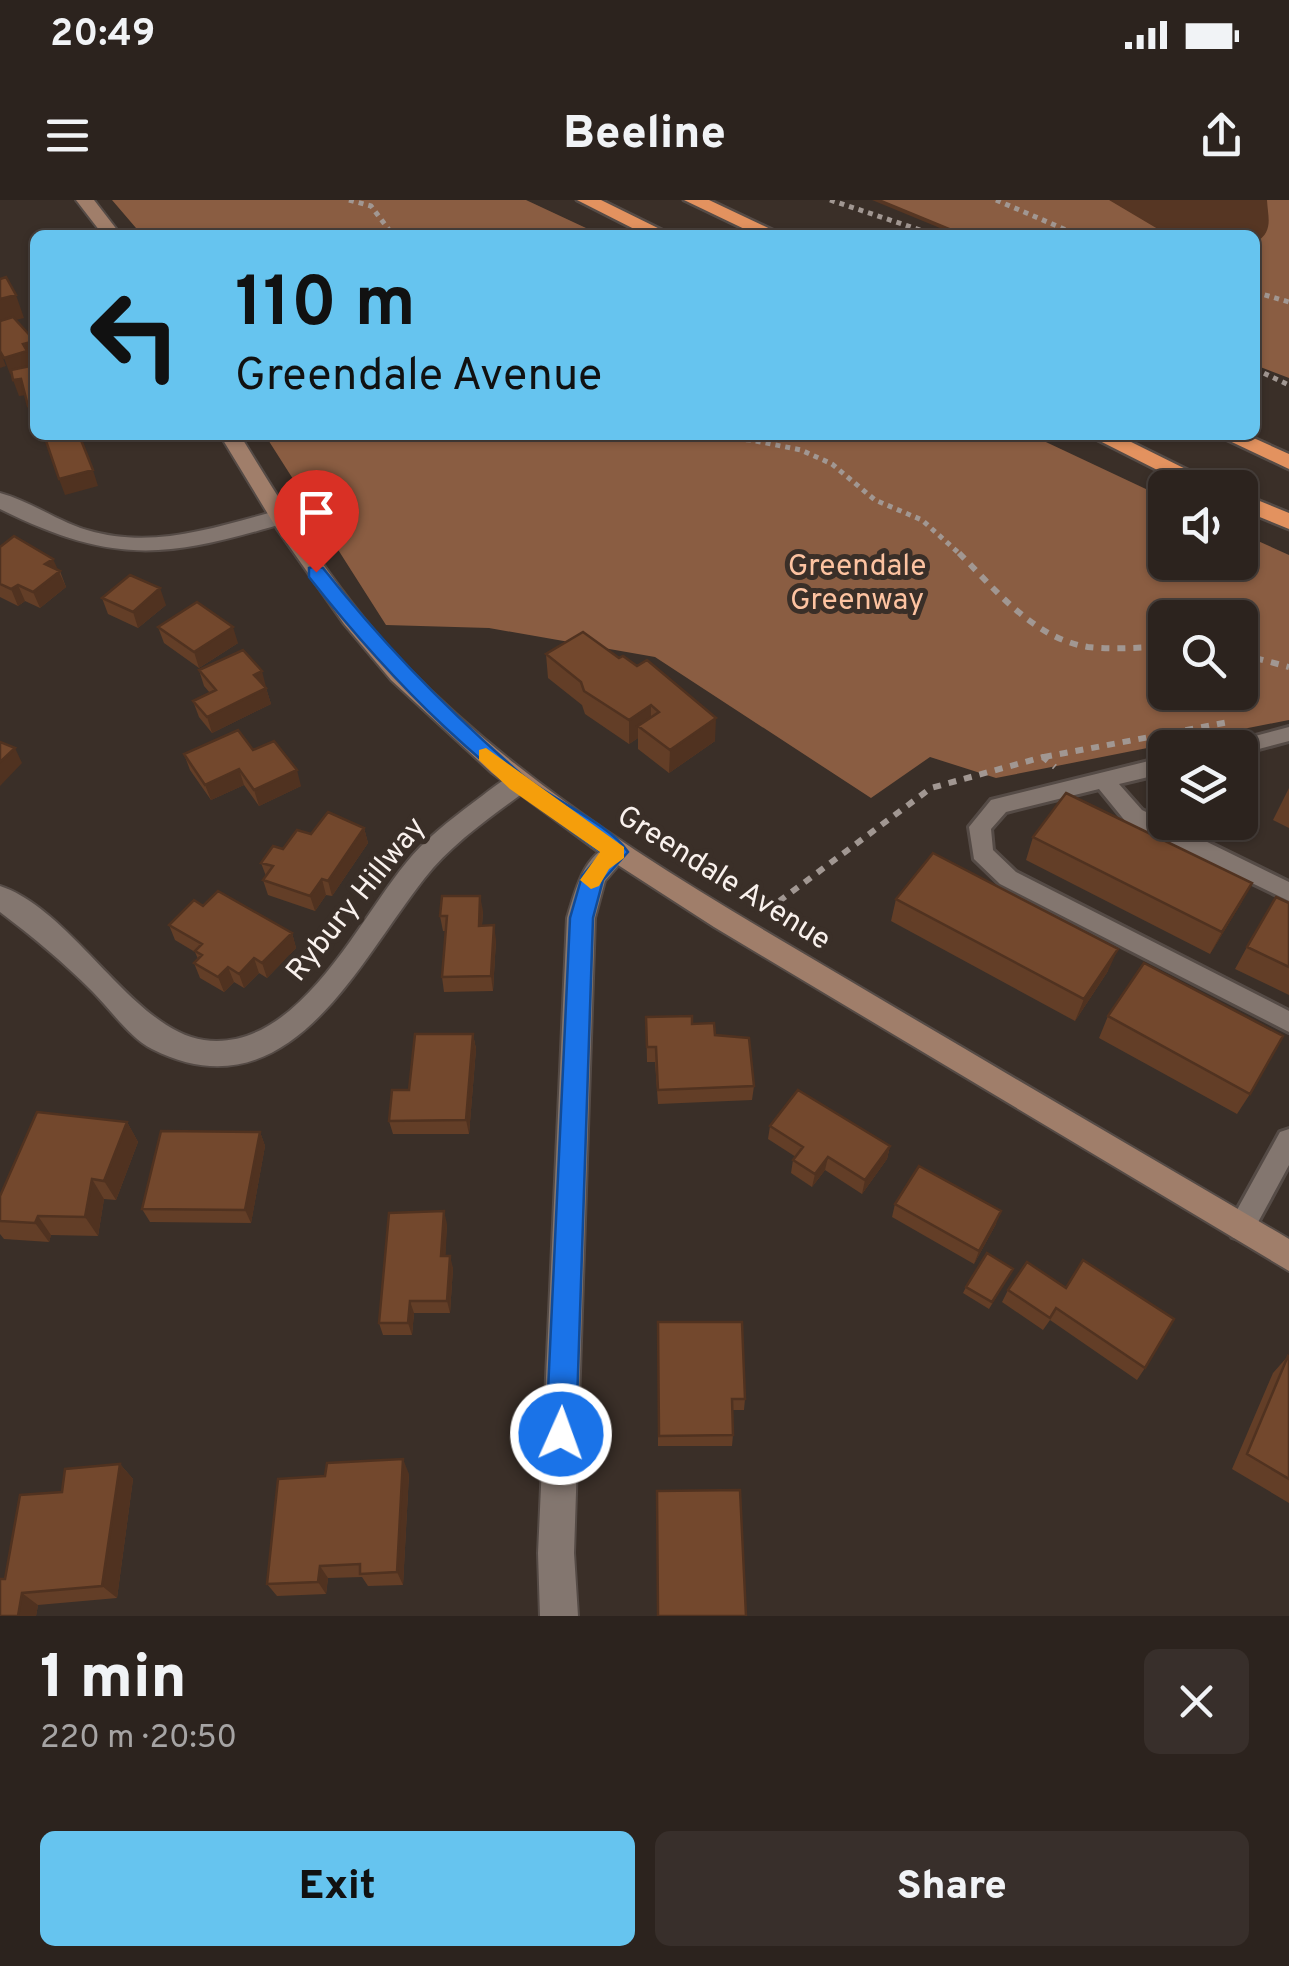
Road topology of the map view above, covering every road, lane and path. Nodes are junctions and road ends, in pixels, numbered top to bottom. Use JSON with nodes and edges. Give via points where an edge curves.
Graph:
{"nodes":[{"id":1,"x":85,"y":200,"type":"edge"},
{"id":2,"x":350,"y":200,"type":"edge"},
{"id":3,"x":586,"y":200,"type":"edge"},
{"id":4,"x":694,"y":200,"type":"edge"},
{"id":5,"x":830,"y":200,"type":"edge"},
{"id":6,"x":996,"y":200,"type":"edge"},
{"id":7,"x":108,"y":230,"type":"edge"},
{"id":8,"x":389,"y":230,"type":"edge"},
{"id":9,"x":651,"y":230,"type":"edge"},
{"id":10,"x":762,"y":230,"type":"edge"},
{"id":11,"x":920,"y":230,"type":"edge"},
{"id":12,"x":1066,"y":230,"type":"edge"},
{"id":13,"x":1260,"y":293,"type":"edge"},
{"id":14,"x":1289,"y":302,"type":"edge"},
{"id":15,"x":1260,"y":371,"type":"edge"},
{"id":16,"x":1289,"y":385,"type":"edge"},
{"id":17,"x":233,"y":440,"type":"edge"},
{"id":18,"x":649,"y":440,"type":"edge"},
{"id":19,"x":675,"y":440,"type":"edge"},
{"id":20,"x":763,"y":440,"type":"edge"},
{"id":21,"x":1109,"y":440,"type":"edge"},
{"id":22,"x":1239,"y":440,"type":"edge"},
{"id":23,"x":1289,"y":462,"type":"edge"},
{"id":24,"x":1174,"y":470,"type":"edge"},
{"id":25,"x":0,"y":500,"type":"edge"},
{"id":26,"x":1258,"y":508,"type":"edge"},
{"id":27,"x":280,"y":518,"type":"junction"},
{"id":28,"x":1289,"y":522,"type":"edge"},
{"id":29,"x":1148,"y":648,"type":"edge"},
{"id":30,"x":1258,"y":659,"type":"edge"},
{"id":31,"x":1289,"y":667,"type":"edge"},
{"id":32,"x":1232,"y":722,"type":"dead end"},
{"id":33,"x":1289,"y":734,"type":"edge"},
{"id":34,"x":1258,"y":742,"type":"edge"},
{"id":35,"x":1043,"y":758,"type":"junction"},
{"id":36,"x":1148,"y":769,"type":"edge"},
{"id":37,"x":1092,"y":783,"type":"junction"},
{"id":38,"x":518,"y":784,"type":"junction"},
{"id":39,"x":616,"y":852,"type":"junction"},
{"id":40,"x":1289,"y":892,"type":"edge"},
{"id":41,"x":0,"y":897,"type":"edge"},
{"id":42,"x":741,"y":930,"type":"junction"},
{"id":43,"x":1289,"y":1022,"type":"edge"},
{"id":44,"x":1289,"y":1140,"type":"edge"},
{"id":45,"x":1241,"y":1228,"type":"junction"},
{"id":46,"x":1289,"y":1256,"type":"edge"},
{"id":47,"x":559,"y":1616,"type":"edge"}],
"edges":[{"from":1,"to":7,"type":"main road"},
{"from":2,"to":8,"type":"path","via":[[371,206]]},
{"from":3,"to":9,"type":"highway"},
{"from":4,"to":10,"type":"highway"},
{"from":5,"to":11,"type":"path"},
{"from":6,"to":12,"type":"path"},
{"from":13,"to":14,"type":"path"},
{"from":15,"to":16,"type":"path"},
{"from":17,"to":27,"type":"main road","name":"Greendale Avenue"},
{"from":18,"to":19,"type":"path"},
{"from":20,"to":29,"type":"path","via":[[828,462],[870,498],[927,522],[1037,628],[1073,644]]},
{"from":21,"to":24,"type":"highway"},
{"from":22,"to":23,"type":"highway"},
{"from":25,"to":27,"type":"street","via":[[110,547],[169,548]]},
{"from":26,"to":28,"type":"highway"},
{"from":27,"to":38,"type":"main road","name":"Greendale Avenue","via":[[376,649]]},
{"from":30,"to":31,"type":"path"},
{"from":32,"to":35,"type":"path"},
{"from":33,"to":34,"type":"lane"},
{"from":35,"to":37,"type":"path"},
{"from":35,"to":42,"type":"path","via":[[931,788]]},
{"from":36,"to":37,"type":"lane"},
{"from":37,"to":40,"type":"lane","via":[[1134,816]]},
{"from":37,"to":43,"type":"lane","via":[[998,806],[980,827],[982,853],[1008,878]]},
{"from":38,"to":39,"type":"main road","name":"Greendale Avenue"},
{"from":38,"to":41,"type":"street","name":"Rybury Hillway","via":[[433,850],[319,1002],[247,1049],[206,1053],[160,1038],[62,944]]},
{"from":39,"to":42,"type":"main road","name":"Greendale Avenue"},
{"from":39,"to":47,"type":"street","via":[[593,876],[581,918]]},
{"from":42,"to":45,"type":"main road","name":"Greendale Avenue"},
{"from":44,"to":45,"type":"lane"},
{"from":45,"to":46,"type":"main road","name":"Greendale Avenue"}]}
